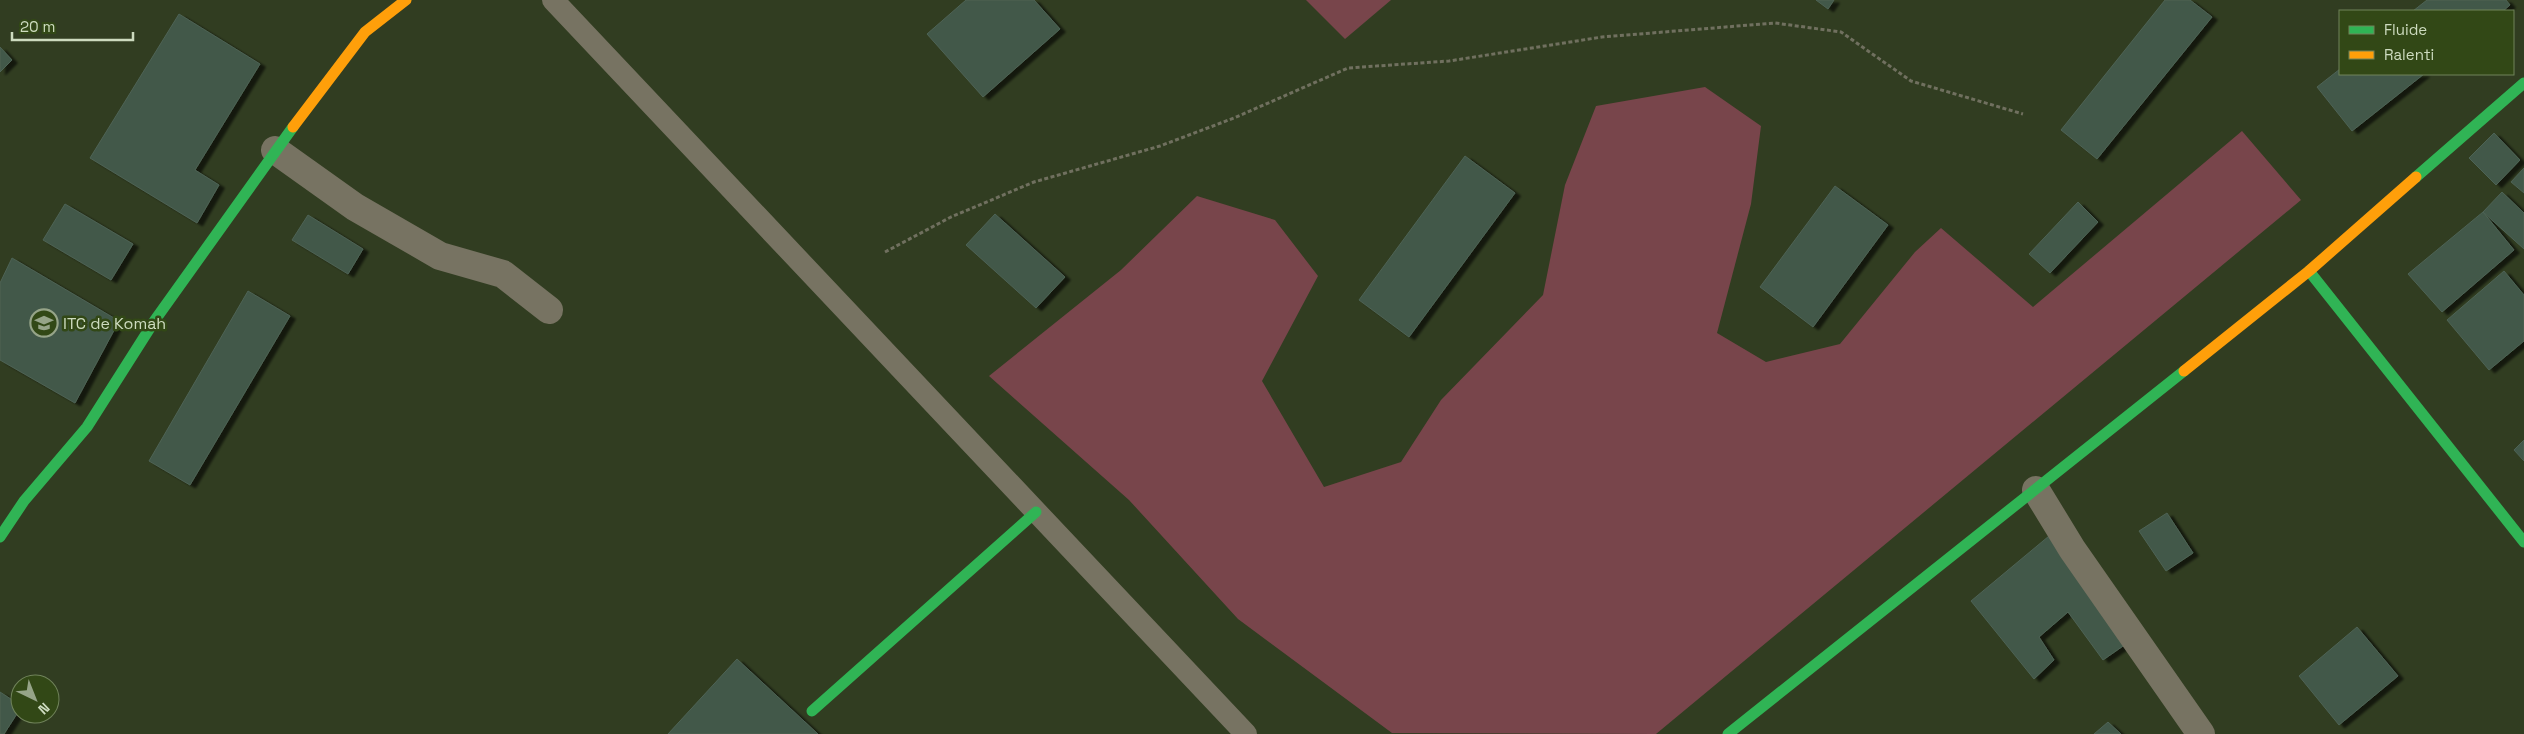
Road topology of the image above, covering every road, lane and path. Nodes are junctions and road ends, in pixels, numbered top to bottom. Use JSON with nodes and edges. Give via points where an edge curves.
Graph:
{"nodes":[{"id":1,"x":406,"y":0,"type":"edge"},
{"id":2,"x":553,"y":0,"type":"edge"},
{"id":3,"x":2524,"y":83,"type":"edge"},
{"id":4,"x":2023,"y":114,"type":"dead end"},
{"id":5,"x":275,"y":150,"type":"junction"},
{"id":6,"x":885,"y":252,"type":"dead end"},
{"id":7,"x":2309,"y":271,"type":"junction"},
{"id":8,"x":548,"y":310,"type":"dead end"},
{"id":9,"x":2036,"y":490,"type":"junction"},
{"id":10,"x":1036,"y":512,"type":"junction"},
{"id":11,"x":0,"y":538,"type":"edge"},
{"id":12,"x":2524,"y":542,"type":"edge"},
{"id":13,"x":812,"y":711,"type":"dead end"},
{"id":14,"x":1246,"y":734,"type":"edge"},
{"id":15,"x":1728,"y":734,"type":"edge"},
{"id":16,"x":2201,"y":734,"type":"edge"}],
"edges":[{"from":1,"to":5,"type":"street","via":[[365,32]]},
{"from":2,"to":10,"type":"lane"},
{"from":3,"to":7,"type":"street"},
{"from":4,"to":6,"type":"path","via":[[1911,80],[1841,32],[1775,24],[1602,37],[1448,61],[1348,68],[1160,146],[1034,182],[951,218]]},
{"from":5,"to":8,"type":"street","via":[[355,207],[440,256],[503,274]]},
{"from":5,"to":11,"type":"street","via":[[155,320],[87,428],[24,501]]},
{"from":7,"to":9,"type":"street"},
{"from":7,"to":12,"type":"street"},
{"from":9,"to":15,"type":"street"},
{"from":9,"to":16,"type":"street","via":[[2072,549]]},
{"from":10,"to":13,"type":"street"},
{"from":10,"to":14,"type":"lane"}]}
